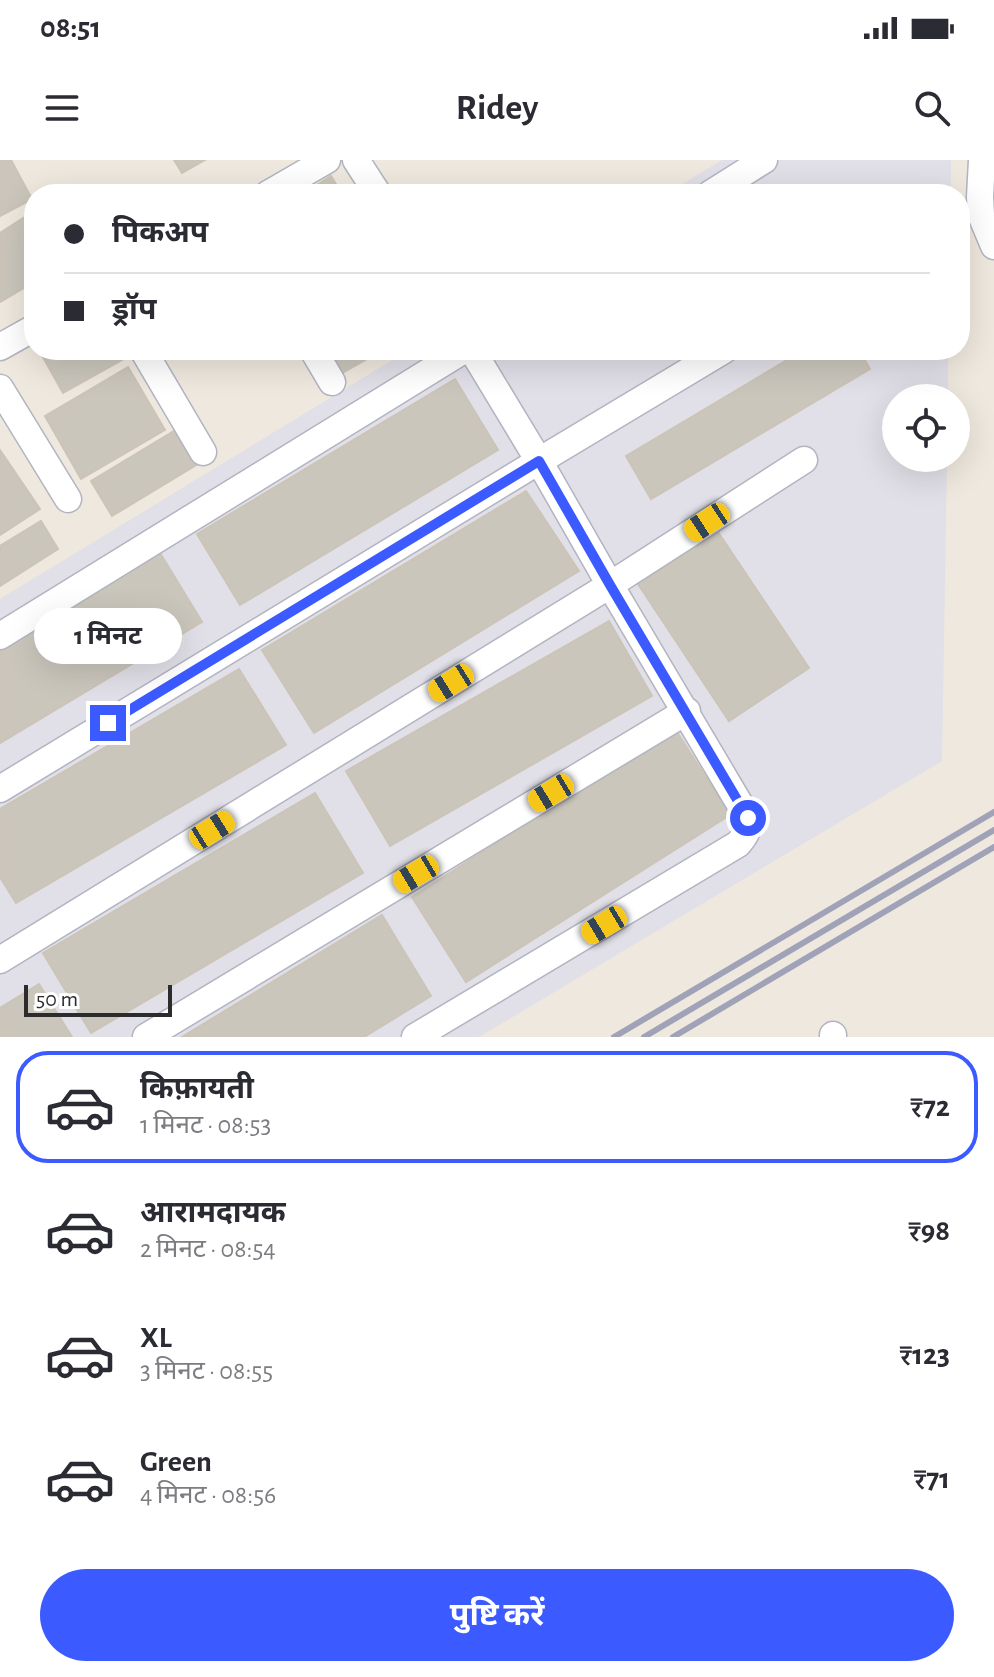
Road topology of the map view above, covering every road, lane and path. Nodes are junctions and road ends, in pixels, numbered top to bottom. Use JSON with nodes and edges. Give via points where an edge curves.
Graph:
{"nodes":[{"id":1,"x":327,"y":160,"type":"edge"},
{"id":2,"x":356,"y":160,"type":"edge"},
{"id":3,"x":764,"y":160,"type":"edge"},
{"id":4,"x":982,"y":160,"type":"edge"},
{"id":5,"x":285,"y":184,"type":"edge"},
{"id":6,"x":372,"y":184,"type":"edge"},
{"id":7,"x":726,"y":184,"type":"edge"},
{"id":8,"x":994,"y":246,"type":"edge"},
{"id":9,"x":24,"y":334,"type":"edge"},
{"id":10,"x":0,"y":347,"type":"edge"},
{"id":11,"x":149,"y":360,"type":"edge"},
{"id":12,"x":319,"y":360,"type":"edge"},
{"id":13,"x":448,"y":360,"type":"edge"},
{"id":14,"x":478,"y":360,"type":"edge"},
{"id":15,"x":707,"y":360,"type":"edge"},
{"id":16,"x":332,"y":382,"type":"dead end"},
{"id":17,"x":0,"y":388,"type":"edge"},
{"id":18,"x":203,"y":452,"type":"dead end"},
{"id":19,"x":804,"y":460,"type":"dead end"},
{"id":20,"x":539,"y":461,"type":"junction"},
{"id":21,"x":68,"y":499,"type":"dead end"},
{"id":22,"x":610,"y":585,"type":"junction"},
{"id":23,"x":0,"y":636,"type":"edge"},
{"id":24,"x":687,"y":711,"type":"junction"},
{"id":25,"x":0,"y":789,"type":"edge"},
{"id":26,"x":0,"y":960,"type":"edge"},
{"id":27,"x":146,"y":1037,"type":"edge"},
{"id":28,"x":415,"y":1037,"type":"edge"}],
"edges":[{"from":1,"to":5,"type":"street"},
{"from":2,"to":6,"type":"street"},
{"from":3,"to":7,"type":"street"},
{"from":4,"to":8,"type":"street","via":[[981,215]]},
{"from":9,"to":10,"type":"street"},
{"from":11,"to":18,"type":"street"},
{"from":12,"to":16,"type":"street"},
{"from":13,"to":23,"type":"street"},
{"from":14,"to":20,"type":"street"},
{"from":15,"to":20,"type":"street"},
{"from":17,"to":21,"type":"street"},
{"from":19,"to":22,"type":"street"},
{"from":20,"to":22,"type":"street"},
{"from":20,"to":25,"type":"street"},
{"from":22,"to":24,"type":"street"},
{"from":22,"to":26,"type":"street"},
{"from":24,"to":27,"type":"street"},
{"from":24,"to":28,"type":"street","via":[[748,818],[745,836]]}]}
